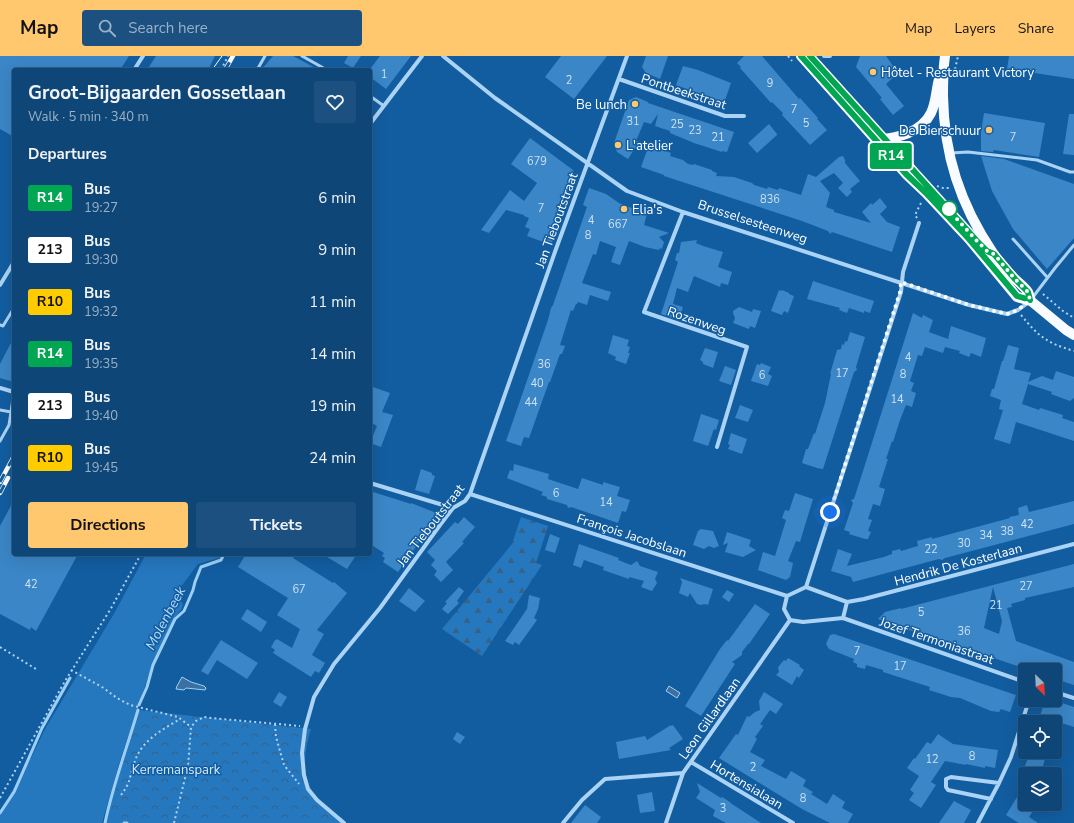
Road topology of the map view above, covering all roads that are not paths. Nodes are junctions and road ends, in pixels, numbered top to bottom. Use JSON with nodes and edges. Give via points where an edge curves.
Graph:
{"nodes":[{"id":1,"x":143,"y":56,"type":"edge"},
{"id":2,"x":265,"y":56,"type":"edge"},
{"id":3,"x":302,"y":56,"type":"edge"},
{"id":4,"x":422,"y":56,"type":"edge"},
{"id":5,"x":628,"y":56,"type":"edge"},
{"id":6,"x":802,"y":56,"type":"edge"},
{"id":7,"x":810,"y":56,"type":"edge"},
{"id":8,"x":824,"y":56,"type":"edge"},
{"id":9,"x":830,"y":56,"type":"edge"},
{"id":10,"x":444,"y":57,"type":"edge"},
{"id":11,"x":944,"y":61,"type":"edge"},
{"id":12,"x":135,"y":68,"type":"edge"},
{"id":13,"x":258,"y":68,"type":"edge"},
{"id":14,"x":323,"y":68,"type":"edge"},
{"id":15,"x":619,"y":79,"type":"junction"},
{"id":16,"x":372,"y":97,"type":"edge"},
{"id":17,"x":384,"y":106,"type":"junction"},
{"id":18,"x":744,"y":116,"type":"dead end"},
{"id":19,"x":372,"y":121,"type":"edge"},
{"id":20,"x":881,"y":140,"type":"junction"},
{"id":21,"x":948,"y":153,"type":"junction"},
{"id":22,"x":587,"y":163,"type":"junction"},
{"id":23,"x":1074,"y":172,"type":"edge"},
{"id":24,"x":683,"y":212,"type":"junction"},
{"id":25,"x":919,"y":223,"type":"road end"},
{"id":26,"x":1013,"y":239,"type":"dead end"},
{"id":27,"x":1074,"y":245,"type":"edge"},
{"id":28,"x":994,"y":254,"type":"junction"},
{"id":29,"x":12,"y":265,"type":"edge"},
{"id":30,"x":1047,"y":278,"type":"junction"},
{"id":31,"x":901,"y":282,"type":"junction"},
{"id":32,"x":0,"y":285,"type":"edge"},
{"id":33,"x":1030,"y":300,"type":"junction"},
{"id":34,"x":12,"y":311,"type":"edge"},
{"id":35,"x":1,"y":326,"type":"edge"},
{"id":36,"x":0,"y":331,"type":"edge"},
{"id":37,"x":1074,"y":335,"type":"edge"},
{"id":38,"x":0,"y":388,"type":"edge"},
{"id":39,"x":12,"y":391,"type":"edge"},
{"id":40,"x":12,"y":405,"type":"edge"},
{"id":41,"x":0,"y":410,"type":"edge"},
{"id":42,"x":11,"y":412,"type":"junction"},
{"id":43,"x":0,"y":441,"type":"edge"},
{"id":44,"x":717,"y":447,"type":"dead end"},
{"id":45,"x":372,"y":484,"type":"edge"},
{"id":46,"x":470,"y":494,"type":"junction"},
{"id":47,"x":453,"y":508,"type":"junction"},
{"id":48,"x":1074,"y":544,"type":"edge"},
{"id":49,"x":806,"y":587,"type":"junction"},
{"id":50,"x":787,"y":596,"type":"junction"},
{"id":51,"x":847,"y":602,"type":"junction"},
{"id":52,"x":843,"y":618,"type":"junction"},
{"id":53,"x":790,"y":620,"type":"junction"},
{"id":54,"x":1018,"y":680,"type":"edge"},
{"id":55,"x":1062,"y":694,"type":"edge"},
{"id":56,"x":1074,"y":698,"type":"edge"},
{"id":57,"x":1027,"y":707,"type":"edge"},
{"id":58,"x":691,"y":762,"type":"junction"},
{"id":59,"x":683,"y":773,"type":"junction"},
{"id":60,"x":999,"y":783,"type":"junction"},
{"id":61,"x":991,"y":799,"type":"junction"},
{"id":62,"x":344,"y":823,"type":"edge"},
{"id":63,"x":563,"y":823,"type":"edge"},
{"id":64,"x":666,"y":823,"type":"edge"},
{"id":65,"x":793,"y":823,"type":"edge"},
{"id":66,"x":978,"y":823,"type":"edge"}],
"edges":[{"from":1,"to":12,"type":"street"},
{"from":2,"to":13,"type":"lane"},
{"from":3,"to":14,"type":"lane"},
{"from":4,"to":17,"type":"street"},
{"from":5,"to":15,"type":"street"},
{"from":6,"to":20,"type":"main road"},
{"from":7,"to":20,"type":"lane"},
{"from":8,"to":9,"type":"street"},
{"from":10,"to":22,"type":"street","name":"Brusselsesteenweg","via":[[495,98]]},
{"from":11,"to":20,"type":"main road","via":[[935,100],[926,121],[911,132]]},
{"from":11,"to":21,"type":"main road","via":[[944,109]]},
{"from":15,"to":18,"type":"street","name":"Pontbeekstraat","via":[[725,116]]},
{"from":15,"to":22,"type":"street"},
{"from":16,"to":17,"type":"lane"},
{"from":17,"to":19,"type":"street"},
{"from":20,"to":28,"type":"lane","via":[[977,241]]},
{"from":20,"to":33,"type":"main road","via":[[906,174],[969,239],[1017,296]]},
{"from":21,"to":23,"type":"lane","via":[[968,152],[1038,160]]},
{"from":21,"to":28,"type":"main road","via":[[957,186],[971,217]]},
{"from":22,"to":24,"type":"street","name":"Brusselsesteenweg","via":[[627,191]]},
{"from":22,"to":46,"type":"street","name":"Jan Tieboutstraat"},
{"from":24,"to":31,"type":"street","name":"Brusselsesteenweg"},
{"from":24,"to":44,"type":"street","name":"Rozenweg","via":[[644,312],[747,347]]},
{"from":25,"to":31,"type":"street"},
{"from":26,"to":30,"type":"lane"},
{"from":27,"to":30,"type":"lane"},
{"from":28,"to":33,"type":"main road","via":[[1028,292]]},
{"from":29,"to":32,"type":"street"},
{"from":30,"to":33,"type":"lane"},
{"from":31,"to":33,"type":"street","name":"Brusselsesteenweg","via":[[969,305],[1007,314],[1018,310]]},
{"from":31,"to":49,"type":"street","via":[[900,292]]},
{"from":33,"to":37,"type":"main road"},
{"from":34,"to":35,"type":"lane"},
{"from":35,"to":36,"type":"lane"},
{"from":38,"to":39,"type":"street"},
{"from":40,"to":42,"type":"lane"},
{"from":41,"to":42,"type":"lane"},
{"from":42,"to":43,"type":"lane","via":[[9,424]]},
{"from":45,"to":47,"type":"street"},
{"from":46,"to":47,"type":"street","name":"Jan Tieboutstraat","via":[[465,501]]},
{"from":46,"to":50,"type":"street","name":"François Jacobslaan"},
{"from":47,"to":62,"type":"street","name":"Jan Tieboutstraat","via":[[380,608],[334,664],[314,697],[302,753],[304,775],[308,789],[317,800]]},
{"from":48,"to":51,"type":"street","name":"Hendrik De Kosterlaan"},
{"from":49,"to":50,"type":"street"},
{"from":49,"to":51,"type":"street"},
{"from":50,"to":53,"type":"street","via":[[784,609]]},
{"from":51,"to":52,"type":"street"},
{"from":52,"to":53,"type":"street","via":[[803,622]]},
{"from":52,"to":54,"type":"street","name":"Jozef Termoniastraat"},
{"from":53,"to":58,"type":"street","name":"Leon Gillardlaan"},
{"from":55,"to":56,"type":"street"},
{"from":57,"to":60,"type":"street","via":[[1011,757]]},
{"from":58,"to":59,"type":"street","name":"Leon Gillardlaan"},
{"from":58,"to":65,"type":"street","name":"Hortensialaan"},
{"from":59,"to":63,"type":"street","name":"Leon Gillardlaan","via":[[606,779],[582,800]]},
{"from":59,"to":64,"type":"street"},
{"from":60,"to":61,"type":"street"},
{"from":60,"to":61,"type":"street","via":[[951,777],[946,779],[948,790]]},
{"from":61,"to":66,"type":"street"}]}
